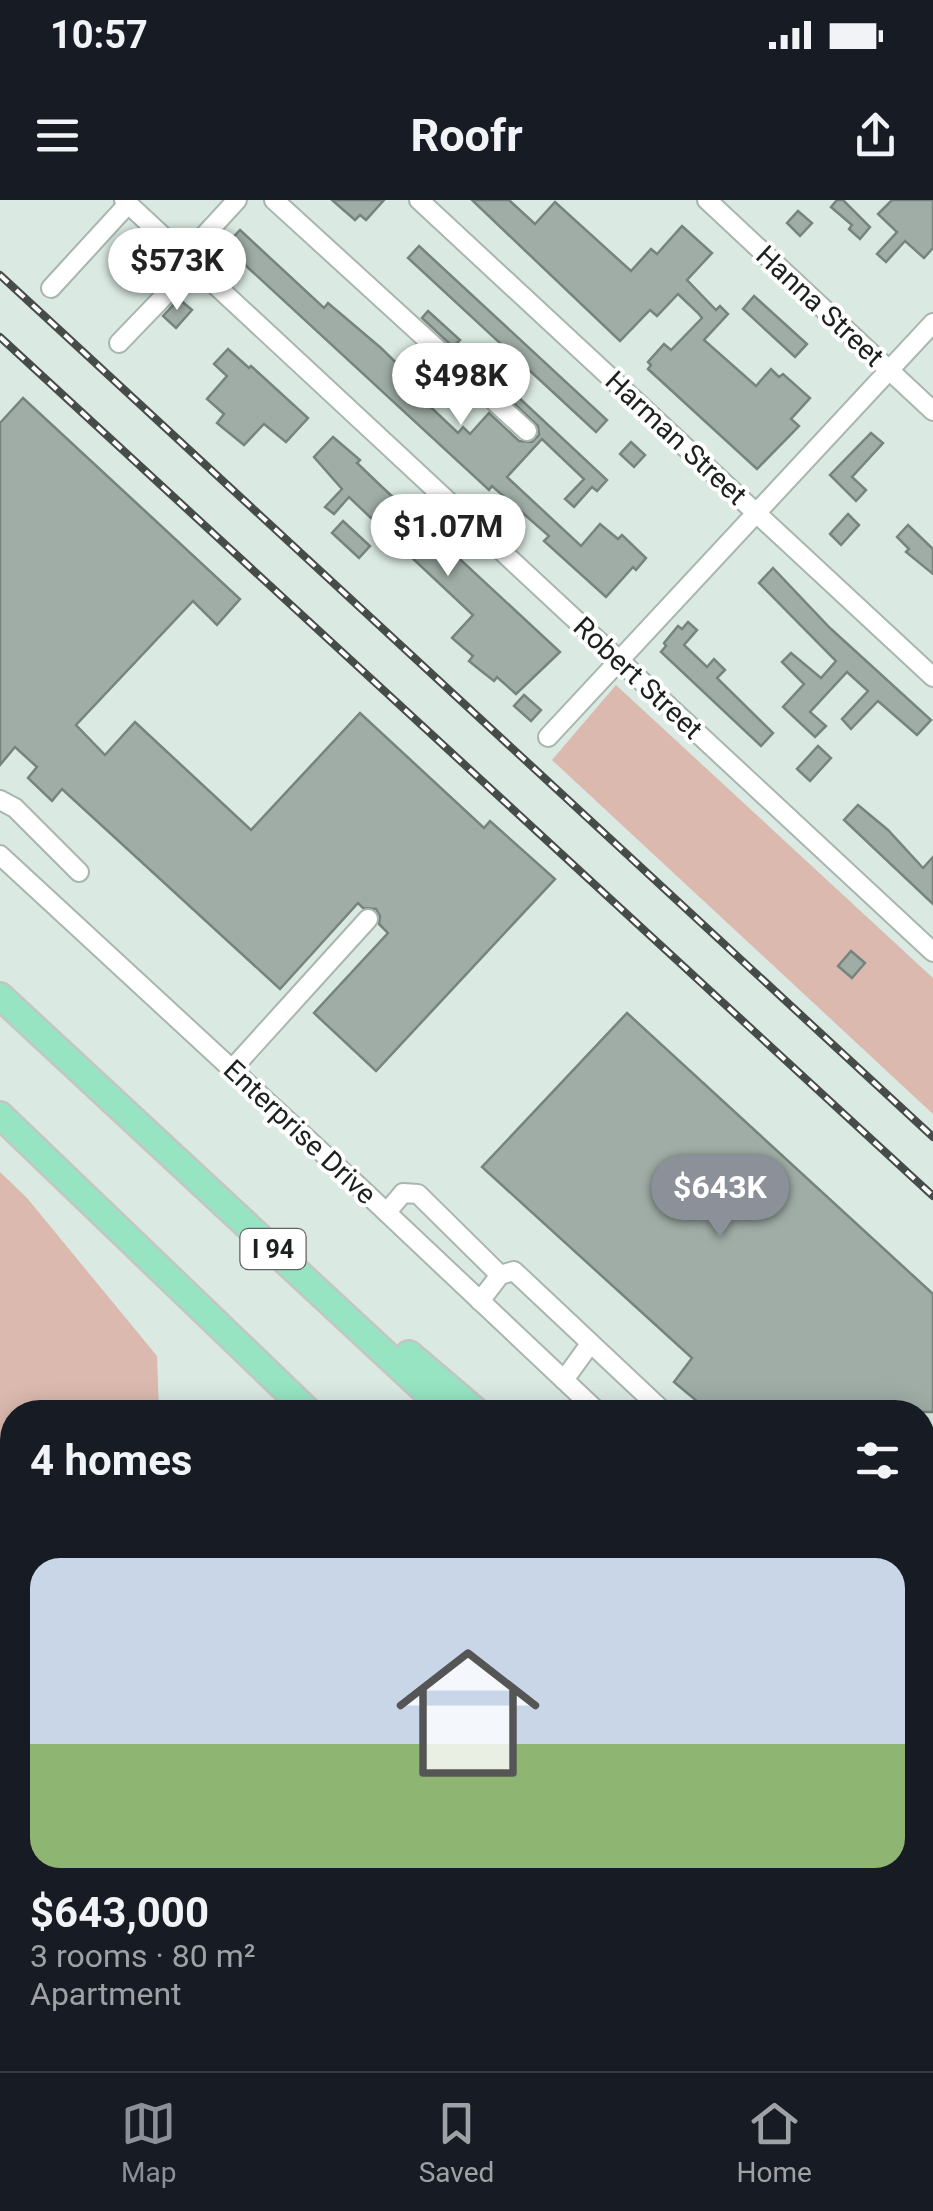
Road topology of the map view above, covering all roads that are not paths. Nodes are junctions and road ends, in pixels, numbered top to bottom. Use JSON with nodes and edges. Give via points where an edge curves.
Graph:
{"nodes":[{"id":1,"x":237,"y":200,"type":"edge"},
{"id":2,"x":274,"y":200,"type":"edge"},
{"id":3,"x":420,"y":200,"type":"edge"},
{"id":4,"x":706,"y":200,"type":"edge"},
{"id":5,"x":126,"y":202,"type":"edge"},
{"id":6,"x":188,"y":258,"type":"junction"},
{"id":7,"x":166,"y":276,"type":"dead end"},
{"id":8,"x":51,"y":288,"type":"dead end"},
{"id":9,"x":933,"y":323,"type":"edge"},
{"id":10,"x":119,"y":343,"type":"dead end"},
{"id":11,"x":889,"y":370,"type":"junction"},
{"id":12,"x":933,"y":411,"type":"edge"},
{"id":13,"x":527,"y":432,"type":"dead end"},
{"id":14,"x":756,"y":512,"type":"junction"},
{"id":15,"x":618,"y":660,"type":"junction"},
{"id":16,"x":933,"y":677,"type":"edge"},
{"id":17,"x":548,"y":737,"type":"dead end"},
{"id":18,"x":0,"y":800,"type":"edge"},
{"id":19,"x":0,"y":855,"type":"edge"},
{"id":20,"x":79,"y":872,"type":"dead end"},
{"id":21,"x":368,"y":918,"type":"dead end"},
{"id":22,"x":933,"y":952,"type":"edge"},
{"id":23,"x":0,"y":996,"type":"edge"},
{"id":24,"x":232,"y":1069,"type":"junction"},
{"id":25,"x":98,"y":1086,"type":"junction"},
{"id":26,"x":0,"y":1114,"type":"edge"},
{"id":27,"x":387,"y":1212,"type":"junction"},
{"id":28,"x":500,"y":1275,"type":"junction"},
{"id":29,"x":480,"y":1301,"type":"junction"},
{"id":30,"x":590,"y":1344,"type":"junction"},
{"id":31,"x":564,"y":1380,"type":"junction"},
{"id":32,"x":297,"y":1400,"type":"edge"},
{"id":33,"x":435,"y":1400,"type":"edge"},
{"id":34,"x":463,"y":1400,"type":"edge"},
{"id":35,"x":585,"y":1400,"type":"edge"},
{"id":36,"x":651,"y":1400,"type":"edge"}],
"edges":[{"from":1,"to":6,"type":"street"},
{"from":2,"to":13,"type":"street"},
{"from":3,"to":14,"type":"street","name":"Harman Street"},
{"from":4,"to":11,"type":"street","name":"Hanna Street"},
{"from":5,"to":6,"type":"street","name":"Robert Street"},
{"from":5,"to":8,"type":"street"},
{"from":6,"to":7,"type":"street"},
{"from":6,"to":10,"type":"street","via":[[169,291]]},
{"from":6,"to":15,"type":"street","name":"Robert Street"},
{"from":9,"to":11,"type":"street"},
{"from":11,"to":12,"type":"street","name":"Hanna Street"},
{"from":11,"to":14,"type":"street"},
{"from":14,"to":15,"type":"street"},
{"from":14,"to":16,"type":"street","name":"Harman Street"},
{"from":15,"to":17,"type":"street"},
{"from":15,"to":22,"type":"street","name":"Robert Street"},
{"from":18,"to":20,"type":"street"},
{"from":19,"to":24,"type":"street","name":"Enterprise Drive"},
{"from":21,"to":24,"type":"street"},
{"from":23,"to":25,"type":"highway","number":"I 94"},
{"from":24,"to":27,"type":"street","name":"Enterprise Drive"},
{"from":25,"to":33,"type":"highway","number":"I 94"},
{"from":25,"to":34,"type":"highway"},
{"from":26,"to":32,"type":"highway"},
{"from":27,"to":28,"type":"street","via":[[403,1193],[418,1194]]},
{"from":27,"to":29,"type":"street","name":"Enterprise Drive"},
{"from":28,"to":29,"type":"street"},
{"from":28,"to":30,"type":"street","via":[[514,1271]]},
{"from":29,"to":31,"type":"street","name":"Enterprise Drive"},
{"from":30,"to":31,"type":"street"},
{"from":30,"to":36,"type":"street"},
{"from":31,"to":35,"type":"street","name":"Enterprise Drive"}]}
